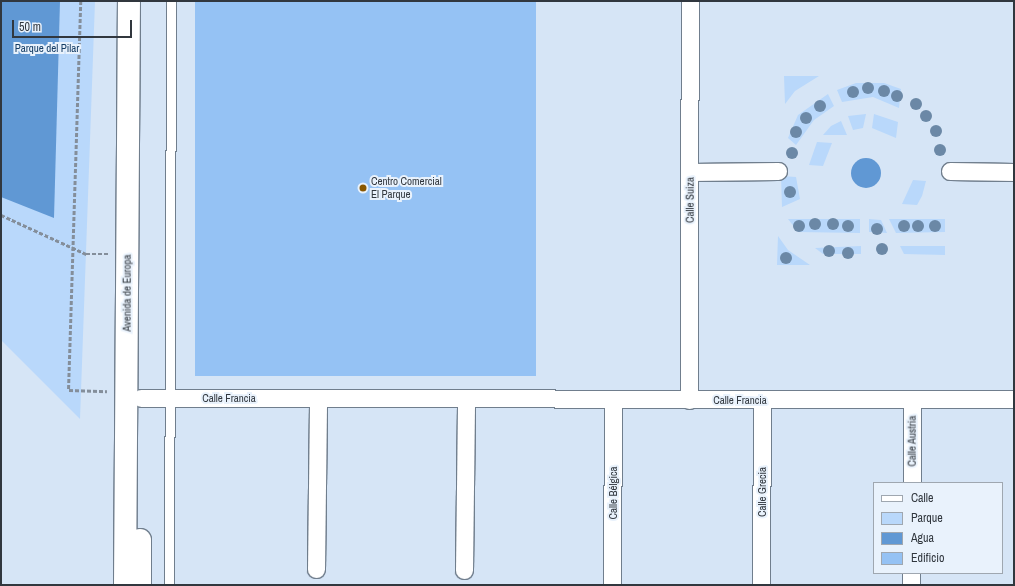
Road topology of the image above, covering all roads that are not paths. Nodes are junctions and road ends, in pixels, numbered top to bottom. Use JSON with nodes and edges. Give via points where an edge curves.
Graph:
{"nodes":[{"id":1,"x":129,"y":1,"type":"edge"},
{"id":2,"x":143,"y":1,"type":"edge"},
{"id":3,"x":171,"y":1,"type":"edge"},
{"id":4,"x":690,"y":1,"type":"edge"},
{"id":5,"x":778,"y":171,"type":"dead end"},
{"id":6,"x":950,"y":171,"type":"dead end"},
{"id":7,"x":690,"y":172,"type":"junction"},
{"id":8,"x":1014,"y":172,"type":"edge"},
{"id":9,"x":134,"y":394,"type":"junction"},
{"id":10,"x":168,"y":398,"type":"junction"},
{"id":11,"x":1014,"y":398,"type":"edge"},
{"id":12,"x":318,"y":399,"type":"junction"},
{"id":13,"x":912,"y":399,"type":"junction"},
{"id":14,"x":466,"y":400,"type":"junction"},
{"id":15,"x":614,"y":400,"type":"junction"},
{"id":16,"x":690,"y":400,"type":"junction"},
{"id":17,"x":762,"y":400,"type":"junction"},
{"id":18,"x":912,"y":482,"type":"edge"},
{"id":19,"x":316,"y":569,"type":"dead end"},
{"id":20,"x":464,"y":570,"type":"dead end"},
{"id":21,"x":911,"y":574,"type":"edge"},
{"id":22,"x":125,"y":585,"type":"edge"},
{"id":23,"x":140,"y":585,"type":"edge"},
{"id":24,"x":169,"y":585,"type":"edge"},
{"id":25,"x":612,"y":585,"type":"edge"},
{"id":26,"x":761,"y":585,"type":"edge"},
{"id":27,"x":911,"y":585,"type":"edge"}],
"edges":[{"from":1,"to":9,"type":"main road","name":"Avenida de Europa","via":[[127,255]]},
{"from":2,"to":9,"type":"main road","name":"Avenida de Europa"},
{"from":3,"to":10,"type":"lane"},
{"from":4,"to":7,"type":"street","name":"Calle Suiza"},
{"from":5,"to":7,"type":"street"},
{"from":6,"to":8,"type":"street"},
{"from":7,"to":16,"type":"street","name":"Calle Suiza"},
{"from":9,"to":10,"type":"street","name":"Calle Francia"},
{"from":9,"to":22,"type":"main road","name":"Avenida de Europa"},
{"from":9,"to":23,"type":"main road","name":"Avenida de Europa"},
{"from":10,"to":12,"type":"street","name":"Calle Francia"},
{"from":10,"to":24,"type":"lane"},
{"from":11,"to":13,"type":"street","name":"Calle Francia"},
{"from":12,"to":14,"type":"street","name":"Calle Francia"},
{"from":12,"to":19,"type":"street"},
{"from":13,"to":17,"type":"street","name":"Calle Francia"},
{"from":13,"to":18,"type":"street","name":"Calle Austria"},
{"from":14,"to":15,"type":"street","name":"Calle Francia"},
{"from":14,"to":20,"type":"street"},
{"from":15,"to":16,"type":"street","name":"Calle Francia"},
{"from":15,"to":25,"type":"street","name":"Calle Bélgica"},
{"from":16,"to":17,"type":"street","name":"Calle Francia"},
{"from":17,"to":26,"type":"street","name":"Calle Grecia"},
{"from":21,"to":27,"type":"street"}]}
